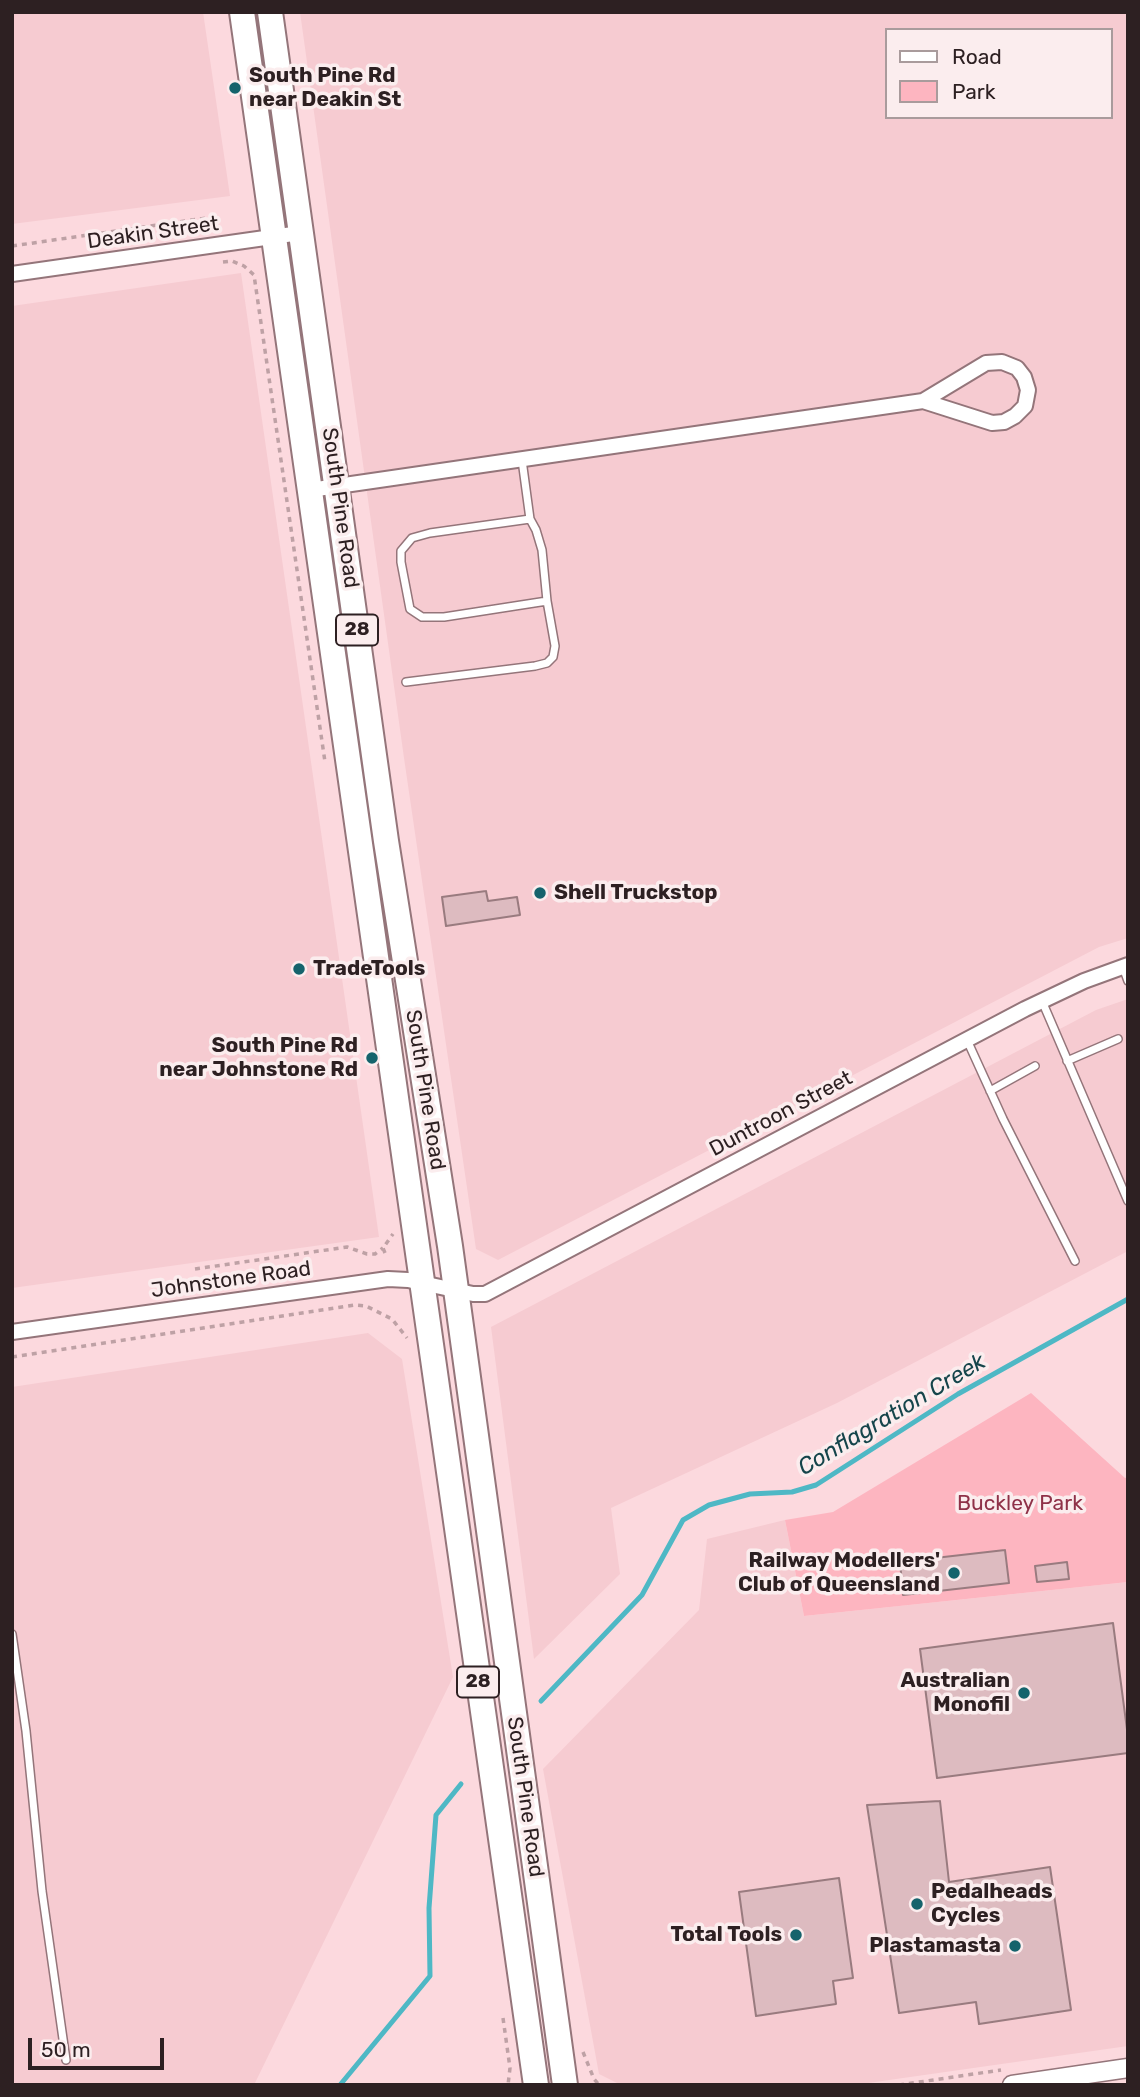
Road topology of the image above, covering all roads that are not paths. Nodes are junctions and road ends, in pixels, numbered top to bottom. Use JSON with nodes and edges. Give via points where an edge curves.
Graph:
{"nodes":[{"id":1,"x":243,"y":12,"type":"edge"},
{"id":2,"x":270,"y":12,"type":"edge"},
{"id":3,"x":300,"y":233,"type":"junction"},
{"id":4,"x":274,"y":237,"type":"junction"},
{"id":5,"x":12,"y":274,"type":"edge"},
{"id":6,"x":923,"y":401,"type":"junction"},
{"id":7,"x":522,"y":459,"type":"junction"},
{"id":8,"x":337,"y":486,"type":"junction"},
{"id":9,"x":310,"y":490,"type":"junction"},
{"id":10,"x":530,"y":519,"type":"junction"},
{"id":11,"x":547,"y":601,"type":"junction"},
{"id":12,"x":407,"y":682,"type":"dead end"},
{"id":13,"x":1125,"y":966,"type":"edge"},
{"id":14,"x":1128,"y":981,"type":"edge"},
{"id":15,"x":1042,"y":1001,"type":"junction"},
{"id":16,"x":1118,"y":1039,"type":"dead end"},
{"id":17,"x":967,"y":1040,"type":"junction"},
{"id":18,"x":1067,"y":1061,"type":"junction"},
{"id":19,"x":1035,"y":1066,"type":"dead end"},
{"id":20,"x":990,"y":1091,"type":"junction"},
{"id":21,"x":1128,"y":1201,"type":"edge"},
{"id":22,"x":1075,"y":1261,"type":"dead end"},
{"id":23,"x":421,"y":1282,"type":"junction"},
{"id":24,"x":454,"y":1289,"type":"junction"},
{"id":25,"x":12,"y":1332,"type":"edge"},
{"id":26,"x":12,"y":1634,"type":"edge"},
{"id":27,"x":560,"y":2045,"type":"junction"},
{"id":28,"x":66,"y":2060,"type":"dead end"},
{"id":29,"x":1121,"y":2074,"type":"edge"},
{"id":30,"x":1010,"y":2077,"type":"edge"},
{"id":31,"x":536,"y":2084,"type":"edge"},
{"id":32,"x":565,"y":2085,"type":"edge"},
{"id":33,"x":583,"y":2085,"type":"edge"}],
"edges":[{"from":1,"to":4,"type":"highway","name":"South Pine Road","number":"28"},
{"from":2,"to":3,"type":"highway","name":"South Pine Road","number":"28"},
{"from":3,"to":4,"type":"street","name":"Deakin Street"},
{"from":3,"to":8,"type":"highway","name":"South Pine Road","number":"28"},
{"from":4,"to":5,"type":"street","name":"Deakin Street"},
{"from":4,"to":9,"type":"highway","name":"South Pine Road","number":"28"},
{"from":6,"to":6,"type":"street","via":[[986,363],[1003,362],[1017,368],[1028,390],[1025,406],[1004,422],[992,423]]},
{"from":6,"to":7,"type":"street"},
{"from":7,"to":8,"type":"street"},
{"from":7,"to":10,"type":"lane"},
{"from":8,"to":9,"type":"street"},
{"from":8,"to":24,"type":"highway","name":"South Pine Road","number":"28"},
{"from":9,"to":23,"type":"highway","name":"South Pine Road","number":"28"},
{"from":10,"to":11,"type":"lane","via":[[542,550]]},
{"from":10,"to":11,"type":"lane","via":[[412,538],[401,551],[407,599],[410,609],[422,617]]},
{"from":11,"to":12,"type":"lane","via":[[555,646],[547,663]]},
{"from":13,"to":14,"type":"lane"},
{"from":13,"to":15,"type":"street","name":"Duntroon Street"},
{"from":15,"to":17,"type":"street","name":"Duntroon Street"},
{"from":15,"to":18,"type":"lane"},
{"from":16,"to":18,"type":"lane"},
{"from":17,"to":20,"type":"lane"},
{"from":17,"to":24,"type":"street","name":"Duntroon Street","via":[[490,1292]]},
{"from":18,"to":21,"type":"lane"},
{"from":19,"to":20,"type":"lane"},
{"from":20,"to":22,"type":"lane"},
{"from":23,"to":24,"type":"street","name":"Johnstone Road"},
{"from":23,"to":25,"type":"street","name":"Johnstone Road","via":[[376,1280]]},
{"from":23,"to":31,"type":"highway","name":"South Pine Road","number":"28"},
{"from":24,"to":27,"type":"highway","name":"South Pine Road","number":"28"},
{"from":26,"to":28,"type":"lane"},
{"from":27,"to":32,"type":"highway","name":"South Pine Road","number":"28"},
{"from":27,"to":33,"type":"highway"},
{"from":29,"to":30,"type":"street"}]}
